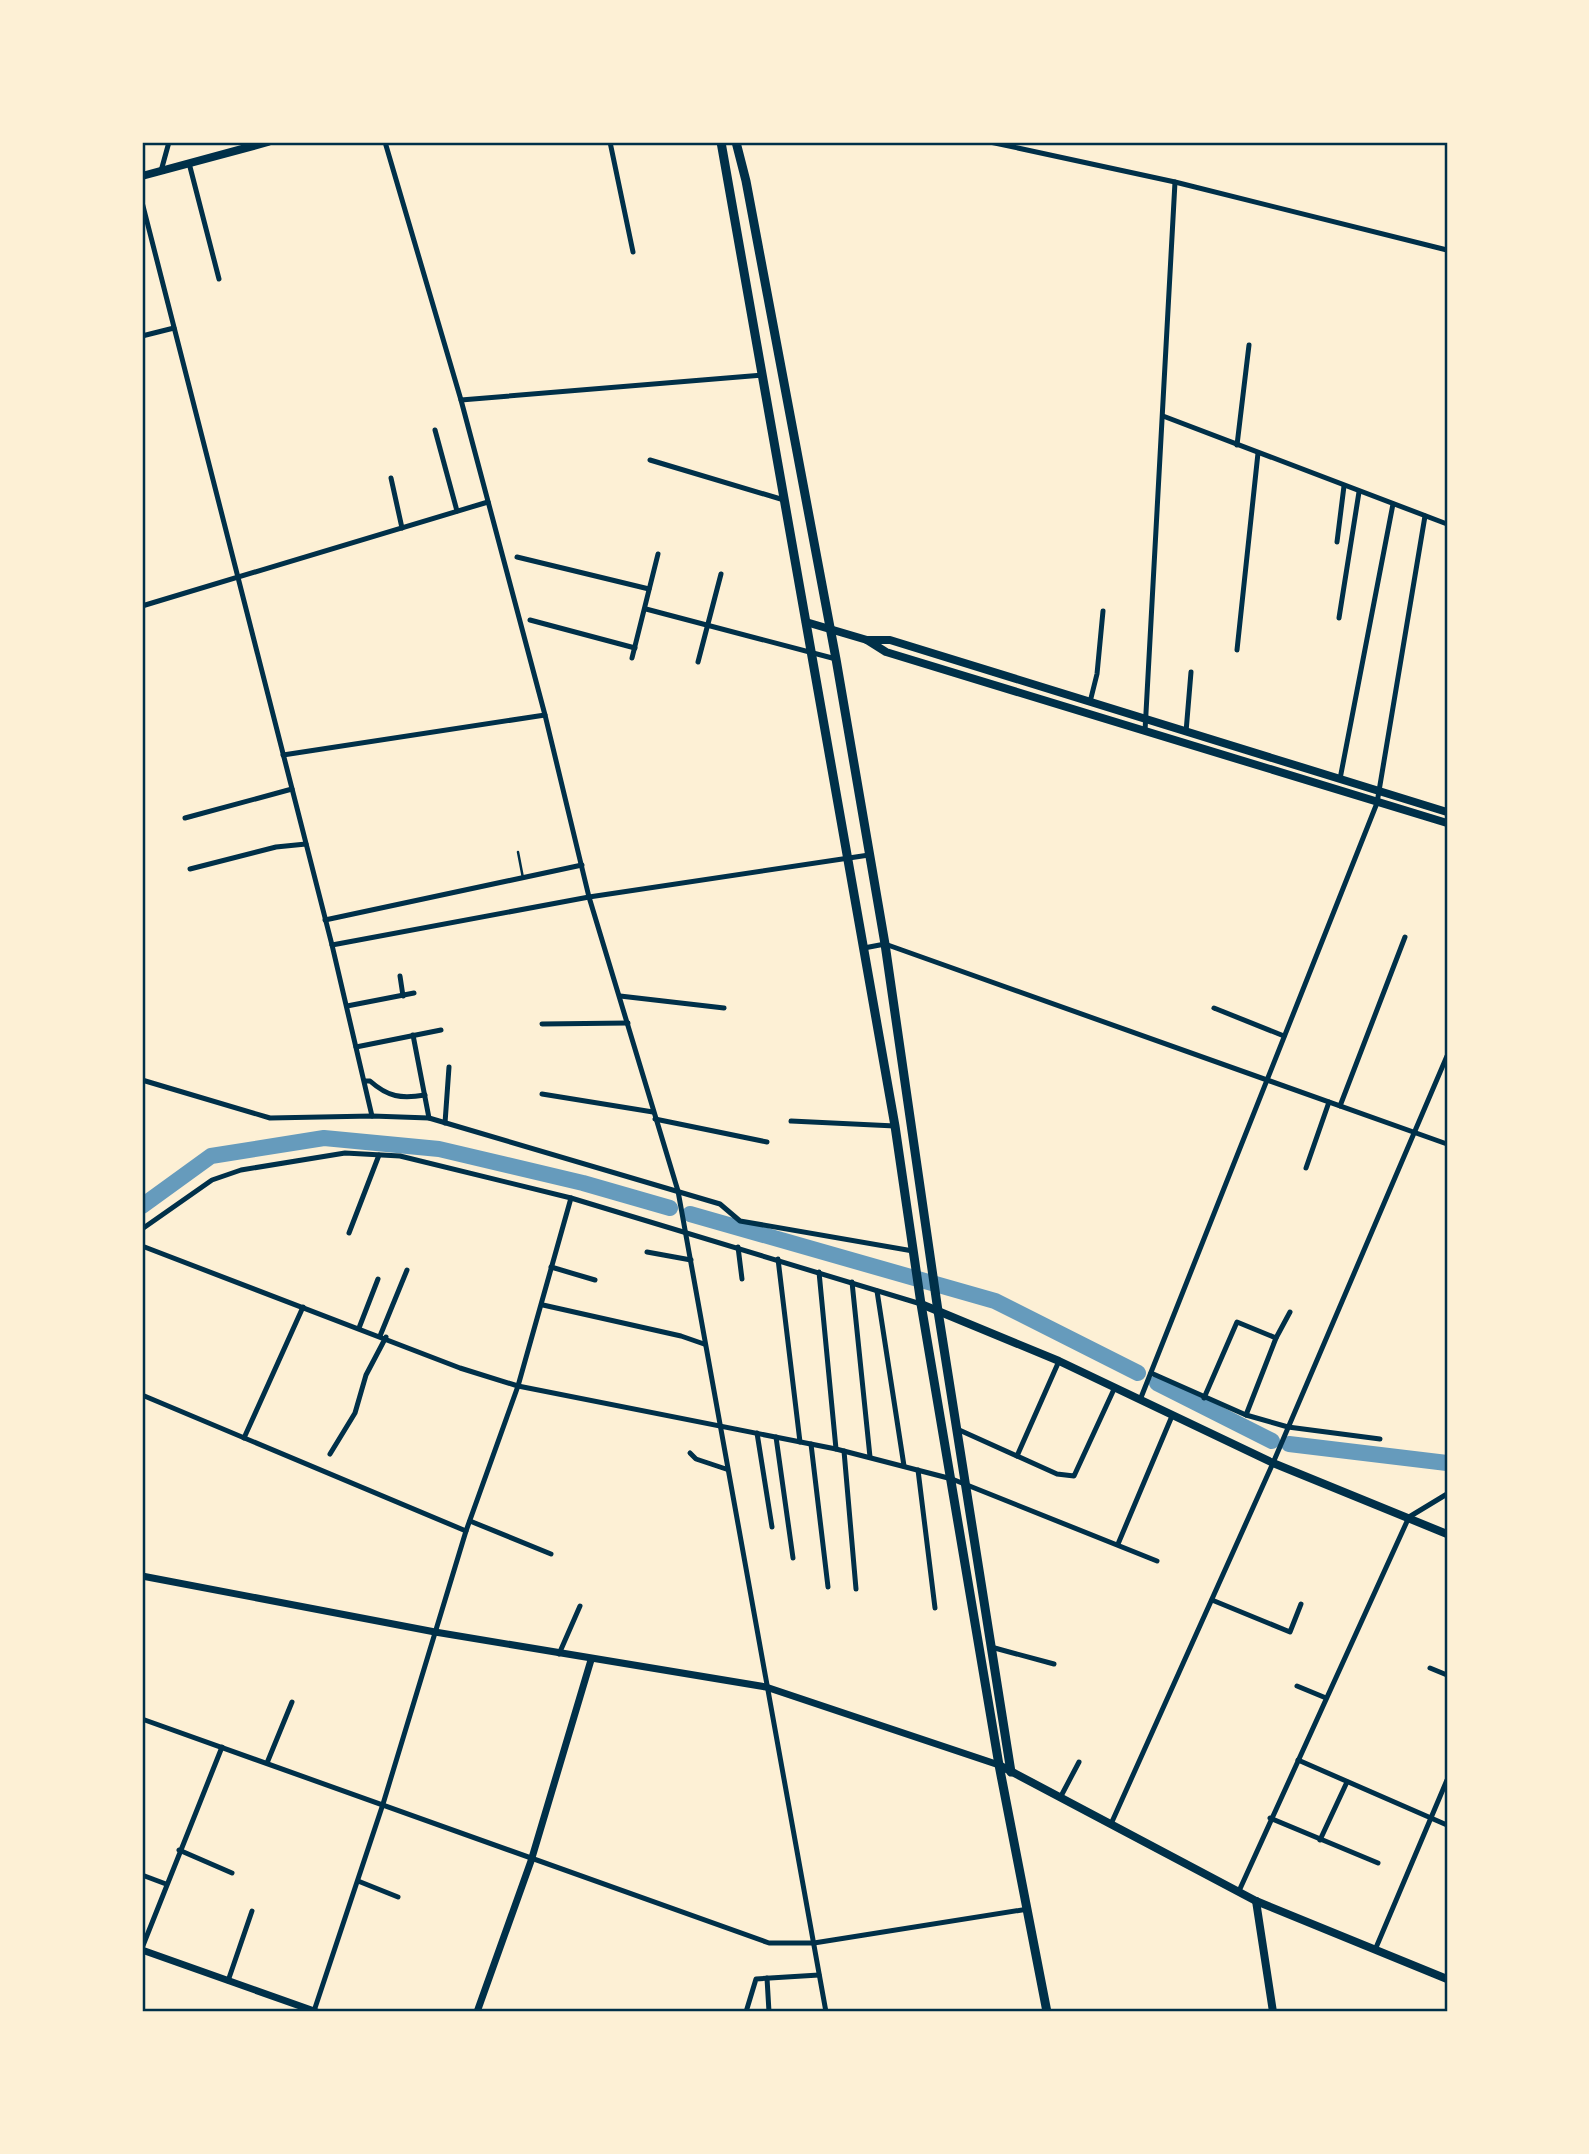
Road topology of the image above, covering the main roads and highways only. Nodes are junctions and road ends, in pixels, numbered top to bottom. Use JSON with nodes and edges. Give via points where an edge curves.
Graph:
{"nodes":[{"id":1,"x":268,"y":142,"type":"edge"},
{"id":2,"x":721,"y":142,"type":"edge"},
{"id":3,"x":736,"y":142,"type":"edge"},
{"id":4,"x":142,"y":176,"type":"edge"},
{"id":5,"x":806,"y":622,"type":"junction"},
{"id":6,"x":830,"y":629,"type":"junction"},
{"id":7,"x":867,"y":640,"type":"junction"},
{"id":8,"x":1447,"y":812,"type":"edge"},
{"id":9,"x":1447,"y":823,"type":"edge"},
{"id":10,"x":921,"y":1304,"type":"junction"},
{"id":11,"x":938,"y":1311,"type":"junction"},
{"id":12,"x":1447,"y":1534,"type":"edge"},
{"id":13,"x":999,"y":1765,"type":"junction"},
{"id":14,"x":1011,"y":1772,"type":"junction"},
{"id":15,"x":1256,"y":1901,"type":"junction"},
{"id":16,"x":1447,"y":1979,"type":"edge"},
{"id":17,"x":1047,"y":2012,"type":"edge"},
{"id":18,"x":1273,"y":2012,"type":"edge"}],
"edges":[{"from":1,"to":4,"type":"main road"},
{"from":2,"to":5,"type":"main road"},
{"from":3,"to":6,"type":"main road"},
{"from":5,"to":6,"type":"main road"},
{"from":5,"to":10,"type":"main road","via":[[895,1126]]},
{"from":6,"to":7,"type":"main road"},
{"from":6,"to":11,"type":"main road","via":[[885,944]]},
{"from":7,"to":8,"type":"main road","via":[[890,640]]},
{"from":7,"to":9,"type":"main road","via":[[886,652]]},
{"from":10,"to":11,"type":"main road"},
{"from":10,"to":13,"type":"main road"},
{"from":11,"to":12,"type":"main road","via":[[1115,1387],[1273,1463]]},
{"from":11,"to":14,"type":"main road"},
{"from":13,"to":14,"type":"main road"},
{"from":13,"to":17,"type":"main road"},
{"from":14,"to":15,"type":"main road"},
{"from":15,"to":16,"type":"main road"},
{"from":15,"to":18,"type":"main road"}]}
